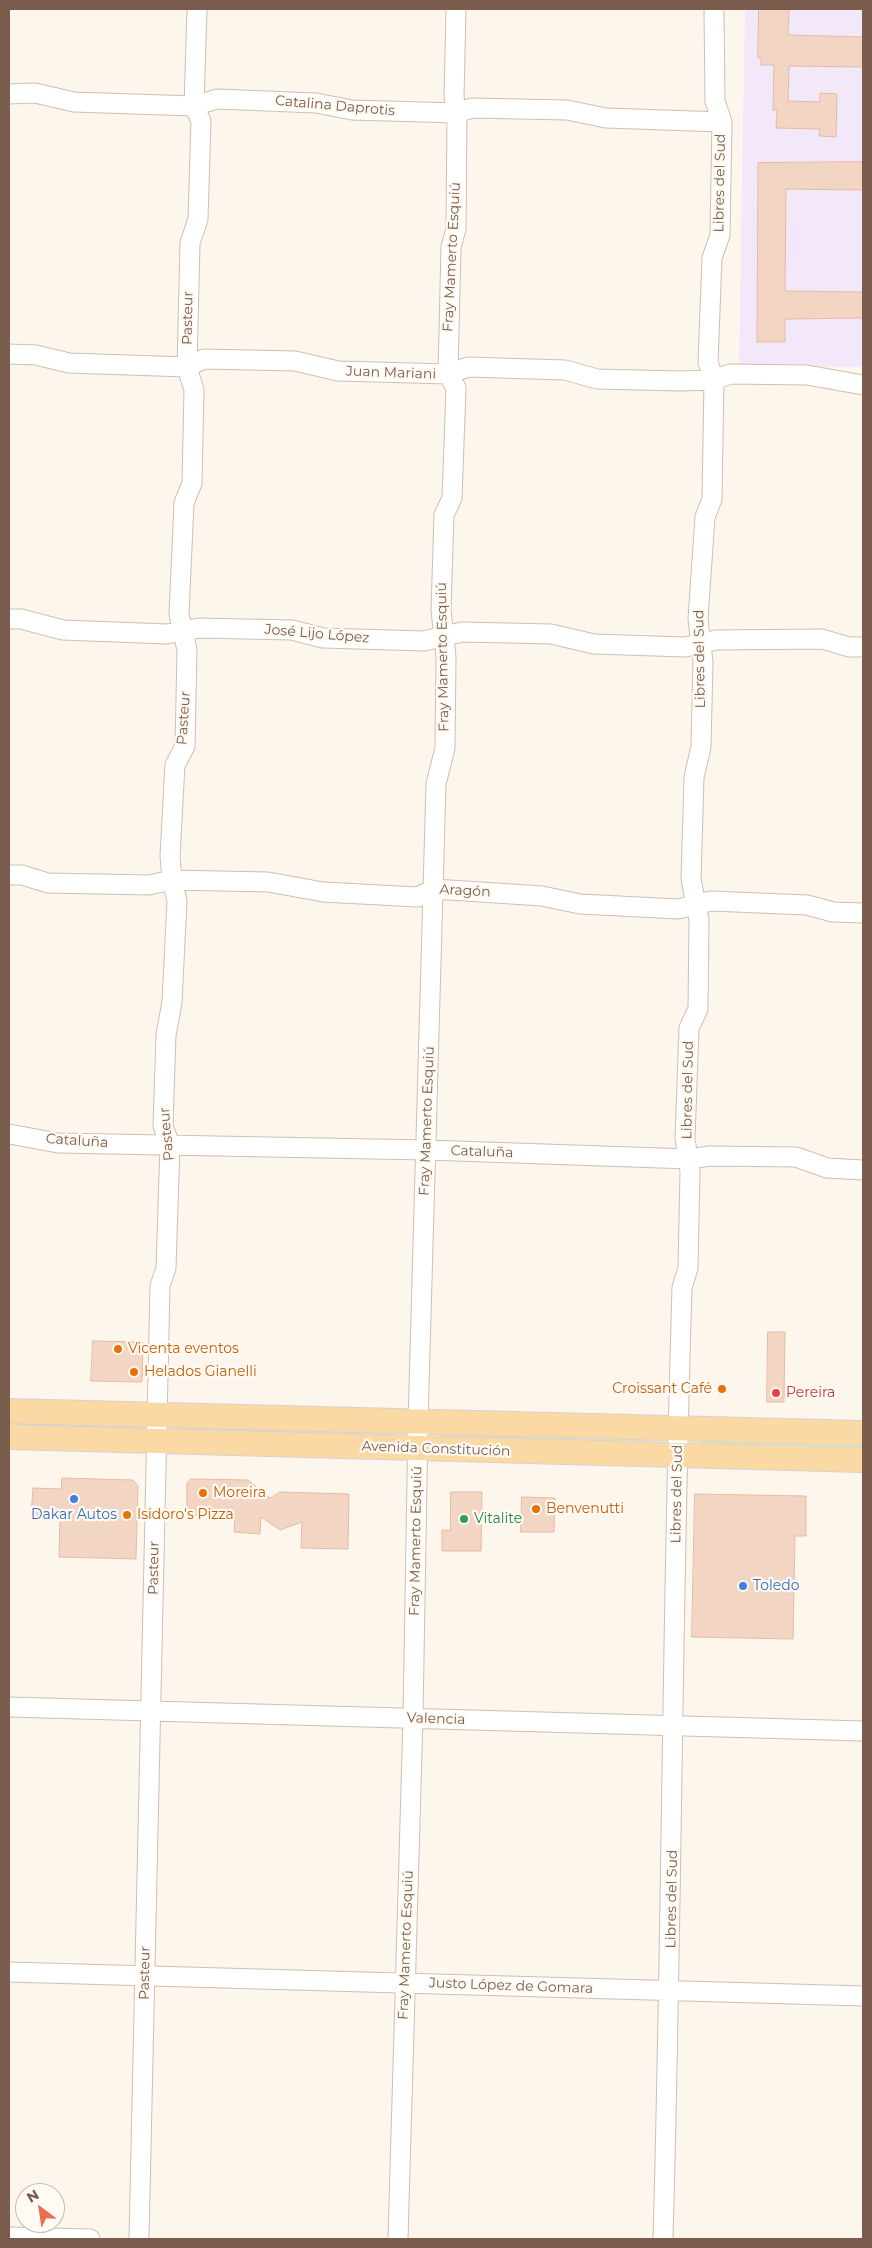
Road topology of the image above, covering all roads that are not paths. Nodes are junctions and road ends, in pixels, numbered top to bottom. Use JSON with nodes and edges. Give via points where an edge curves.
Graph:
{"nodes":[{"id":1,"x":197,"y":9,"type":"edge"},
{"id":2,"x":456,"y":9,"type":"edge"},
{"id":3,"x":714,"y":9,"type":"edge"},
{"id":4,"x":9,"y":94,"type":"edge"},
{"id":5,"x":194,"y":106,"type":"junction"},
{"id":6,"x":457,"y":113,"type":"junction"},
{"id":7,"x":722,"y":122,"type":"junction"},
{"id":8,"x":9,"y":354,"type":"edge"},
{"id":9,"x":187,"y":367,"type":"junction"},
{"id":10,"x":448,"y":374,"type":"junction"},
{"id":11,"x":714,"y":380,"type":"junction"},
{"id":12,"x":863,"y":385,"type":"edge"},
{"id":13,"x":9,"y":619,"type":"edge"},
{"id":14,"x":183,"y":631,"type":"junction"},
{"id":15,"x":443,"y":637,"type":"junction"},
{"id":16,"x":700,"y":643,"type":"junction"},
{"id":17,"x":863,"y":647,"type":"edge"},
{"id":18,"x":9,"y":875,"type":"edge"},
{"id":19,"x":172,"y":880,"type":"junction"},
{"id":20,"x":434,"y":889,"type":"junction"},
{"id":21,"x":696,"y":905,"type":"junction"},
{"id":22,"x":863,"y":913,"type":"edge"},
{"id":23,"x":9,"y":1134,"type":"edge"},
{"id":24,"x":170,"y":1145,"type":"junction"},
{"id":25,"x":427,"y":1150,"type":"junction"},
{"id":26,"x":690,"y":1159,"type":"junction"},
{"id":27,"x":863,"y":1170,"type":"edge"},
{"id":28,"x":9,"y":1411,"type":"edge"},
{"id":29,"x":158,"y":1415,"type":"junction"},
{"id":30,"x":418,"y":1422,"type":"junction"},
{"id":31,"x":677,"y":1428,"type":"junction"},
{"id":32,"x":863,"y":1434,"type":"edge"},
{"id":33,"x":9,"y":1437,"type":"edge"},
{"id":34,"x":157,"y":1441,"type":"junction"},
{"id":35,"x":417,"y":1448,"type":"junction"},
{"id":36,"x":677,"y":1455,"type":"junction"},
{"id":37,"x":863,"y":1460,"type":"edge"},
{"id":38,"x":9,"y":1707,"type":"edge"},
{"id":39,"x":151,"y":1711,"type":"junction"},
{"id":40,"x":412,"y":1718,"type":"junction"},
{"id":41,"x":674,"y":1725,"type":"junction"},
{"id":42,"x":863,"y":1730,"type":"edge"},
{"id":43,"x":9,"y":1972,"type":"edge"},
{"id":44,"x":145,"y":1976,"type":"junction"},
{"id":45,"x":405,"y":1984,"type":"junction"},
{"id":46,"x":670,"y":1991,"type":"junction"},
{"id":47,"x":863,"y":1996,"type":"edge"},
{"id":48,"x":9,"y":2237,"type":"edge"},
{"id":49,"x":90,"y":2239,"type":"edge"},
{"id":50,"x":138,"y":2239,"type":"edge"},
{"id":51,"x":398,"y":2239,"type":"edge"},
{"id":52,"x":663,"y":2239,"type":"edge"}],
"edges":[{"from":1,"to":5,"type":"street","name":"Pasteur"},
{"from":2,"to":6,"type":"street","name":"Fray Mamerto Esquiú","via":[[454,97]]},
{"from":3,"to":7,"type":"street","name":"Libres del Sud","via":[[715,101]]},
{"from":4,"to":5,"type":"street","name":"Catalina Daprotis","via":[[35,93],[74,102]]},
{"from":5,"to":6,"type":"street","name":"Catalina Daprotis","via":[[217,99],[316,103],[352,110]]},
{"from":5,"to":9,"type":"street","name":"Pasteur","via":[[201,121],[198,219],[190,243]]},
{"from":6,"to":7,"type":"street","name":"Catalina Daprotis","via":[[472,108],[566,110],[606,118]]},
{"from":6,"to":10,"type":"street","name":"Fray Mamerto Esquiú","via":[[456,229],[451,247]]},
{"from":7,"to":11,"type":"street","name":"Libres del Sud","via":[[720,234],[712,258],[708,353]]},
{"from":8,"to":9,"type":"street","name":"Juan Mariani","via":[[36,355],[69,363]]},
{"from":9,"to":10,"type":"street","name":"Juan Mariani","via":[[204,359],[295,361],[338,371]]},
{"from":9,"to":14,"type":"street","name":"Pasteur","via":[[194,390],[192,483],[184,503],[179,614]]},
{"from":10,"to":11,"type":"street","name":"Juan Mariani","via":[[468,368],[565,370],[597,379]]},
{"from":10,"to":15,"type":"street","name":"Fray Mamerto Esquiú","via":[[456,388],[452,498],[444,516]]},
{"from":11,"to":12,"type":"street","name":"Juan Mariani","via":[[730,374],[807,375]]},
{"from":11,"to":16,"type":"street","name":"Libres del Sud","via":[[712,500],[705,517],[698,619]]},
{"from":13,"to":14,"type":"street","name":"José Lijo López","via":[[64,630],[167,634]]},
{"from":14,"to":15,"type":"street","name":"José Lijo López","via":[[200,628],[292,630],[323,638],[424,641]]},
{"from":14,"to":19,"type":"street","name":"Pasteur","via":[[187,650],[185,746],[175,765],[170,856]]},
{"from":15,"to":16,"type":"street","name":"José Lijo López","via":[[462,632],[552,634],[594,644],[685,647]]},
{"from":15,"to":20,"type":"street","name":"Fray Mamerto Esquiú","via":[[446,657],[445,748],[436,784]]},
{"from":16,"to":17,"type":"street","name":"José Lijo López","via":[[822,639],[849,647]]},
{"from":16,"to":21,"type":"street","name":"Libres del Sud","via":[[703,662],[701,746],[694,777],[691,879]]},
{"from":18,"to":19,"type":"street","name":"Aragón","via":[[22,875],[48,883],[149,886]]},
{"from":19,"to":20,"type":"street","name":"Aragón","via":[[268,882],[322,892],[418,897]]},
{"from":19,"to":24,"type":"street","name":"Pasteur","via":[[177,901],[172,1002],[166,1035],[163,1126]]},
{"from":20,"to":21,"type":"street","name":"Aragón","via":[[542,896],[580,904],[678,909]]},
{"from":20,"to":25,"type":"street","name":"Fray Mamerto Esquiú"},
{"from":21,"to":22,"type":"street","name":"Aragón","via":[[711,901],[807,905],[833,912]]},
{"from":21,"to":26,"type":"street","name":"Libres del Sud","via":[[699,920],[698,1009],[690,1028],[685,1139]]},
{"from":23,"to":24,"type":"street","name":"Cataluña","via":[[58,1143]]},
{"from":24,"to":25,"type":"street","name":"Cataluña"},
{"from":24,"to":29,"type":"street","name":"Pasteur","via":[[166,1268],[160,1286]]},
{"from":25,"to":26,"type":"street","name":"Cataluña"},
{"from":25,"to":30,"type":"street","name":"Fray Mamerto Esquiú"},
{"from":26,"to":27,"type":"street","name":"Cataluña","via":[[710,1156],[796,1157],[827,1168]]},
{"from":26,"to":31,"type":"street","name":"Libres del Sud","via":[[688,1268],[682,1288]]},
{"from":28,"to":29,"type":"main road","name":"Avenida Constitución"},
{"from":29,"to":30,"type":"main road","name":"Avenida Constitución"},
{"from":29,"to":34,"type":"street","name":"Pasteur"},
{"from":30,"to":31,"type":"main road","name":"Avenida Constitución"},
{"from":30,"to":35,"type":"street","name":"Fray Mamerto Esquiú"},
{"from":31,"to":32,"type":"main road","name":"Avenida Constitución"},
{"from":31,"to":36,"type":"street","name":"Libres del Sud"},
{"from":33,"to":34,"type":"main road","name":"Avenida Constitución"},
{"from":34,"to":35,"type":"main road","name":"Avenida Constitución"},
{"from":34,"to":39,"type":"street","name":"Pasteur"},
{"from":35,"to":36,"type":"main road","name":"Avenida Constitución"},
{"from":35,"to":40,"type":"street","name":"Fray Mamerto Esquiú"},
{"from":36,"to":37,"type":"main road","name":"Avenida Constitución"},
{"from":36,"to":41,"type":"street","name":"Libres del Sud"},
{"from":38,"to":39,"type":"street","name":"Valencia"},
{"from":39,"to":40,"type":"street","name":"Valencia"},
{"from":39,"to":44,"type":"street","name":"Pasteur"},
{"from":40,"to":41,"type":"street","name":"Valencia"},
{"from":40,"to":45,"type":"street","name":"Fray Mamerto Esquiú"},
{"from":41,"to":42,"type":"street","name":"Valencia"},
{"from":41,"to":46,"type":"street","name":"Libres del Sud"},
{"from":43,"to":44,"type":"street","name":"Justo López de Gomara"},
{"from":44,"to":45,"type":"street","name":"Justo López de Gomara"},
{"from":44,"to":50,"type":"street","name":"Pasteur"},
{"from":45,"to":46,"type":"street","name":"Justo López de Gomara"},
{"from":45,"to":51,"type":"street","name":"Fray Mamerto Esquiú"},
{"from":46,"to":47,"type":"street","name":"Justo López de Gomara"},
{"from":46,"to":52,"type":"street","name":"Libres del Sud"},
{"from":48,"to":49,"type":"street"}]}
